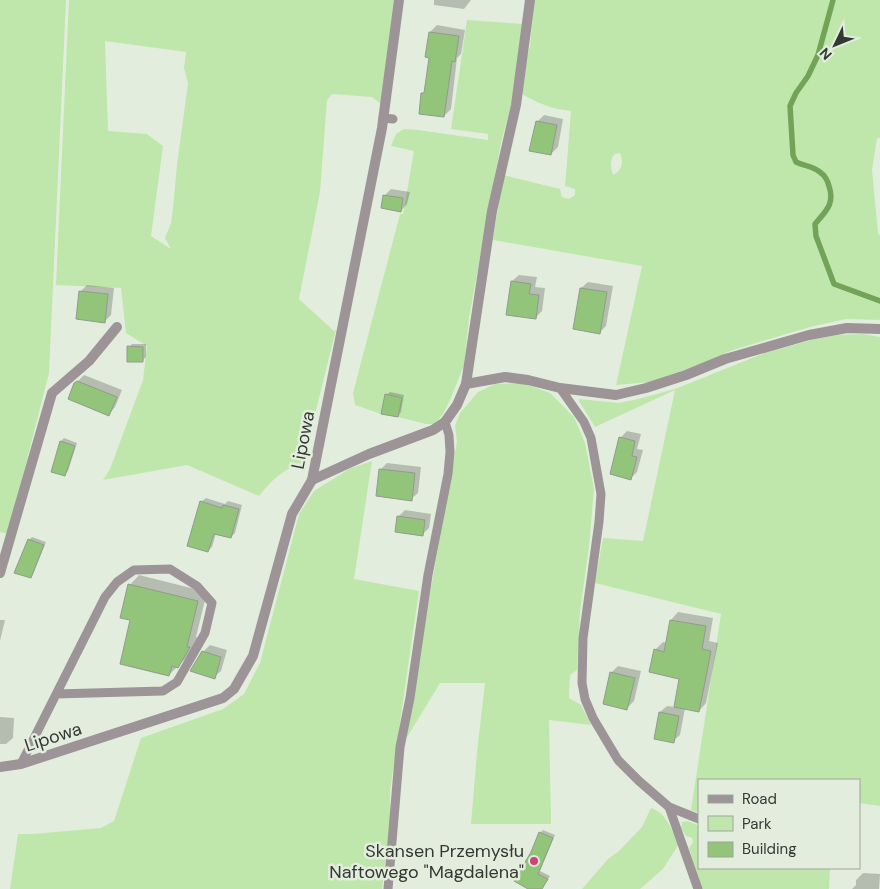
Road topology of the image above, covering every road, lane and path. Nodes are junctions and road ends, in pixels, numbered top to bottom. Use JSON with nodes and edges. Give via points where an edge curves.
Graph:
{"nodes":[{"id":1,"x":398,"y":0,"type":"edge"},
{"id":2,"x":530,"y":0,"type":"edge"},
{"id":3,"x":117,"y":326,"type":"dead end"},
{"id":4,"x":880,"y":329,"type":"edge"},
{"id":5,"x":466,"y":384,"type":"junction"},
{"id":6,"x":560,"y":388,"type":"junction"},
{"id":7,"x":445,"y":422,"type":"junction"},
{"id":8,"x":312,"y":480,"type":"junction"},
{"id":9,"x":0,"y":573,"type":"edge"},
{"id":10,"x":56,"y":694,"type":"junction"},
{"id":11,"x":20,"y":764,"type":"junction"},
{"id":12,"x":0,"y":767,"type":"edge"},
{"id":13,"x":669,"y":807,"type":"junction"},
{"id":14,"x":698,"y":819,"type":"edge"},
{"id":15,"x":388,"y":889,"type":"edge"},
{"id":16,"x":698,"y":889,"type":"edge"}],
"edges":[{"from":1,"to":8,"type":"street","name":"Lipowa","via":[[388,119]]},
{"from":2,"to":5,"type":"street","via":[[516,104],[492,210]]},
{"from":3,"to":9,"type":"street","via":[[89,360],[52,393]]},
{"from":4,"to":6,"type":"street","via":[[847,328],[809,335],[726,359],[686,376],[616,395]]},
{"from":5,"to":6,"type":"street","via":[[504,377]]},
{"from":5,"to":7,"type":"street"},
{"from":6,"to":13,"type":"lane","via":[[591,438],[601,494],[583,638],[585,698],[592,718],[618,760]]},
{"from":7,"to":8,"type":"street","via":[[433,430]]},
{"from":7,"to":15,"type":"lane","via":[[450,452],[448,474],[400,747]]},
{"from":8,"to":11,"type":"street","name":"Lipowa","via":[[292,514],[253,656],[234,689],[223,698]]},
{"from":10,"to":10,"type":"lane","via":[[105,597],[117,582],[134,570],[170,569],[197,586],[212,603],[205,633],[177,682],[162,691]]},
{"from":10,"to":11,"type":"lane"},
{"from":11,"to":12,"type":"street","name":"Lipowa"},
{"from":13,"to":14,"type":"lane"},
{"from":13,"to":16,"type":"lane"}]}
